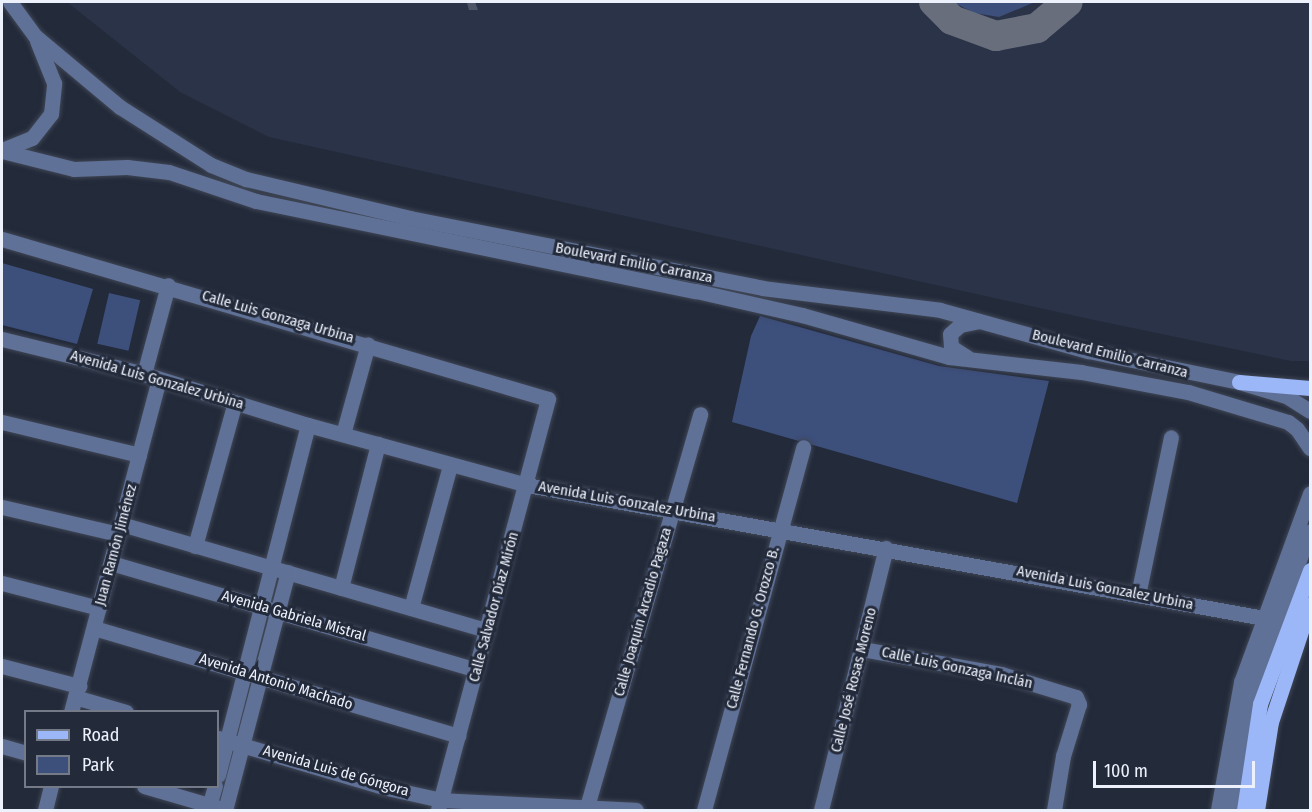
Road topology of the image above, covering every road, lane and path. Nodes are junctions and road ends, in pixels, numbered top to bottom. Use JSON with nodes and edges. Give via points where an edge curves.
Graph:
{"nodes":[{"id":1,"x":10,"y":2,"type":"edge"},
{"id":2,"x":35,"y":36,"type":"junction"},
{"id":3,"x":2,"y":151,"type":"edge"},
{"id":4,"x":2,"y":239,"type":"edge"},
{"id":5,"x":168,"y":285,"type":"junction"},
{"id":6,"x":982,"y":321,"type":"junction"},
{"id":7,"x":2,"y":339,"type":"edge"},
{"id":8,"x":368,"y":344,"type":"junction"},
{"id":9,"x":979,"y":362,"type":"junction"},
{"id":10,"x":152,"y":376,"type":"junction"},
{"id":11,"x":1239,"y":382,"type":"junction"},
{"id":12,"x":1311,"y":388,"type":"edge"},
{"id":13,"x":235,"y":402,"type":"junction"},
{"id":14,"x":548,"y":403,"type":"joint"},
{"id":15,"x":1311,"y":411,"type":"edge"},
{"id":16,"x":700,"y":414,"type":"dead end"},
{"id":17,"x":2,"y":422,"type":"edge"},
{"id":18,"x":308,"y":425,"type":"junction"},
{"id":19,"x":343,"y":434,"type":"junction"},
{"id":20,"x":1171,"y":436,"type":"dead end"},
{"id":21,"x":378,"y":444,"type":"junction"},
{"id":22,"x":804,"y":447,"type":"dead end"},
{"id":23,"x":1311,"y":448,"type":"edge"},
{"id":24,"x":139,"y":455,"type":"junction"},
{"id":25,"x":450,"y":465,"type":"junction"},
{"id":26,"x":527,"y":485,"type":"junction"},
{"id":27,"x":1311,"y":493,"type":"edge"},
{"id":28,"x":2,"y":507,"type":"edge"},
{"id":29,"x":672,"y":511,"type":"junction"},
{"id":30,"x":781,"y":528,"type":"junction"},
{"id":31,"x":120,"y":529,"type":"junction"},
{"id":32,"x":1311,"y":531,"type":"edge"},
{"id":33,"x":195,"y":546,"type":"junction"},
{"id":34,"x":886,"y":548,"type":"junction"},
{"id":35,"x":111,"y":563,"type":"junction"},
{"id":36,"x":271,"y":567,"type":"junction"},
{"id":37,"x":1311,"y":570,"type":"edge"},
{"id":38,"x":288,"y":572,"type":"junction"},
{"id":39,"x":2,"y":583,"type":"edge"},
{"id":40,"x":341,"y":588,"type":"junction"},
{"id":41,"x":1138,"y":595,"type":"junction"},
{"id":42,"x":1311,"y":604,"type":"edge"},
{"id":43,"x":261,"y":607,"type":"junction"},
{"id":44,"x":99,"y":608,"type":"junction"},
{"id":45,"x":411,"y":608,"type":"junction"},
{"id":46,"x":278,"y":612,"type":"junction"},
{"id":47,"x":1271,"y":615,"type":"junction"},
{"id":48,"x":94,"y":628,"type":"junction"},
{"id":49,"x":488,"y":630,"type":"junction"},
{"id":50,"x":862,"y":649,"type":"junction"},
{"id":51,"x":2,"y":666,"type":"edge"},
{"id":52,"x":476,"y":670,"type":"junction"},
{"id":53,"x":243,"y":673,"type":"junction"},
{"id":54,"x":260,"y":678,"type":"junction"},
{"id":55,"x":75,"y":698,"type":"edge"},
{"id":56,"x":122,"y":710,"type":"edge"},
{"id":57,"x":458,"y":736,"type":"junction"},
{"id":58,"x":222,"y":739,"type":"edge"},
{"id":59,"x":243,"y":744,"type":"junction"},
{"id":60,"x":2,"y":746,"type":"edge"},
{"id":61,"x":24,"y":752,"type":"edge"},
{"id":62,"x":219,"y":766,"type":"edge"},
{"id":63,"x":50,"y":788,"type":"edge"},
{"id":64,"x":150,"y":788,"type":"edge"},
{"id":65,"x":214,"y":788,"type":"edge"},
{"id":66,"x":439,"y":805,"type":"edge"},
{"id":67,"x":209,"y":808,"type":"edge"},
{"id":68,"x":587,"y":808,"type":"edge"},
{"id":69,"x":45,"y":810,"type":"edge"},
{"id":70,"x":225,"y":810,"type":"edge"},
{"id":71,"x":636,"y":810,"type":"edge"},
{"id":72,"x":704,"y":810,"type":"edge"},
{"id":73,"x":821,"y":810,"type":"edge"},
{"id":74,"x":1054,"y":810,"type":"edge"},
{"id":75,"x":1218,"y":810,"type":"edge"},
{"id":76,"x":1231,"y":810,"type":"edge"},
{"id":77,"x":1244,"y":810,"type":"edge"},
{"id":78,"x":1257,"y":810,"type":"edge"}],
"edges":[{"from":1,"to":2,"type":"street","name":"Boulevard Emilio Carranza"},
{"from":2,"to":3,"type":"street","via":[[54,83],[51,114],[32,138]]},
{"from":2,"to":6,"type":"street","name":"Boulevard Emilio Carranza","via":[[151,130],[211,165],[246,179],[410,218],[762,288],[928,308]]},
{"from":3,"to":9,"type":"street","name":"Boulevard Emilio Carranza","via":[[74,169],[127,167],[169,172],[301,211],[696,291],[802,315],[925,352]]},
{"from":4,"to":5,"type":"street","name":"Calle Luis Gonzaga Urbina"},
{"from":5,"to":8,"type":"street","name":"Calle Luis Gonzaga Urbina"},
{"from":5,"to":10,"type":"street","name":"Juan Ramón Jiménez"},
{"from":6,"to":9,"type":"street","via":[[960,325],[948,342],[956,353]]},
{"from":6,"to":11,"type":"street","name":"Boulevard Emilio Carranza","via":[[1089,351]]},
{"from":7,"to":10,"type":"street","name":"Avenida Luis Gonzalez Urbina"},
{"from":8,"to":14,"type":"street","name":"Calle Luis Gonzaga Urbina","via":[[542,394]]},
{"from":8,"to":19,"type":"street"},
{"from":9,"to":23,"type":"street","name":"Boulevard Emilio Carranza","via":[[1081,372],[1188,392],[1288,422]]},
{"from":10,"to":13,"type":"street","name":"Avenida Luis Gonzalez Urbina"},
{"from":10,"to":24,"type":"street","name":"Juan Ramón Jiménez"},
{"from":11,"to":12,"type":"main road"},
{"from":11,"to":15,"type":"street","name":"Boulevard Emilio Carranza","via":[[1286,396]]},
{"from":13,"to":18,"type":"street","name":"Avenida Luis Gonzalez Urbina"},
{"from":13,"to":33,"type":"street"},
{"from":14,"to":26,"type":"street","name":"Calle Salvador Díaz Mirón"},
{"from":16,"to":29,"type":"street","name":"Calle Joaquín Arcadio Pagaza"},
{"from":17,"to":24,"type":"street"},
{"from":18,"to":19,"type":"street","name":"Avenida Luis Gonzalez Urbina"},
{"from":18,"to":36,"type":"street"},
{"from":19,"to":21,"type":"street","name":"Avenida Luis Gonzalez Urbina"},
{"from":20,"to":41,"type":"street"},
{"from":21,"to":25,"type":"street","name":"Avenida Luis Gonzalez Urbina"},
{"from":21,"to":40,"type":"street"},
{"from":22,"to":30,"type":"street","name":"Calle Fernando G. Orozco B."},
{"from":24,"to":31,"type":"street","name":"Juan Ramón Jiménez"},
{"from":25,"to":26,"type":"street","name":"Avenida Luis Gonzalez Urbina"},
{"from":25,"to":45,"type":"street"},
{"from":26,"to":29,"type":"street","name":"Avenida Luis Gonzalez Urbina"},
{"from":26,"to":49,"type":"street","name":"Calle Salvador Díaz Mirón"},
{"from":27,"to":47,"type":"street"},
{"from":28,"to":31,"type":"street"},
{"from":29,"to":30,"type":"street","name":"Avenida Luis Gonzalez Urbina"},
{"from":29,"to":68,"type":"street","name":"Calle Joaquín Arcadio Pagaza"},
{"from":30,"to":34,"type":"street","name":"Avenida Luis Gonzalez Urbina"},
{"from":30,"to":72,"type":"street","name":"Calle Fernando G. Orozco B."},
{"from":31,"to":33,"type":"street"},
{"from":31,"to":35,"type":"street","name":"Juan Ramón Jiménez"},
{"from":32,"to":47,"type":"street"},
{"from":33,"to":36,"type":"street"},
{"from":34,"to":41,"type":"street","name":"Avenida Luis Gonzalez Urbina"},
{"from":34,"to":50,"type":"street","name":"Calle José Rosas Moreno"},
{"from":35,"to":43,"type":"street","name":"Avenida Gabriela Mistral"},
{"from":35,"to":44,"type":"street","name":"Juan Ramón Jiménez"},
{"from":36,"to":38,"type":"street"},
{"from":36,"to":43,"type":"street"},
{"from":37,"to":77,"type":"main road","via":[[1260,704]]},
{"from":38,"to":40,"type":"street"},
{"from":38,"to":46,"type":"street"},
{"from":39,"to":44,"type":"street"},
{"from":40,"to":45,"type":"street"},
{"from":41,"to":47,"type":"street","name":"Avenida Luis Gonzalez Urbina"},
{"from":42,"to":78,"type":"main road","via":[[1273,713]]},
{"from":43,"to":46,"type":"street","name":"Avenida Gabriela Mistral"},
{"from":43,"to":53,"type":"street"},
{"from":44,"to":48,"type":"street","name":"Juan Ramón Jiménez"},
{"from":45,"to":49,"type":"street"},
{"from":46,"to":52,"type":"street","name":"Avenida Gabriela Mistral"},
{"from":46,"to":54,"type":"street"},
{"from":47,"to":75,"type":"street","via":[[1241,681]]},
{"from":47,"to":76,"type":"street","via":[[1252,686]]},
{"from":48,"to":53,"type":"street","name":"Avenida Antonio Machado"},
{"from":48,"to":55,"type":"street","name":"Juan Ramón Jiménez"},
{"from":49,"to":52,"type":"street","name":"Calle Salvador Díaz Mirón"},
{"from":50,"to":73,"type":"street","name":"Calle José Rosas Moreno"},
{"from":50,"to":74,"type":"street","name":"Calle Luis Gonzaga Inclán","via":[[1001,674],[1077,697],[1079,704]]},
{"from":51,"to":55,"type":"street"},
{"from":52,"to":57,"type":"street","name":"Calle Salvador Díaz Mirón"},
{"from":53,"to":54,"type":"street","name":"Avenida Antonio Machado"},
{"from":53,"to":58,"type":"street"},
{"from":54,"to":57,"type":"street","name":"Avenida Antonio Machado"},
{"from":54,"to":59,"type":"street"},
{"from":55,"to":56,"type":"street"},
{"from":57,"to":66,"type":"street","name":"Calle Salvador Díaz Mirón"},
{"from":58,"to":59,"type":"street","name":"Avenida Luis de Góngora"},
{"from":58,"to":62,"type":"street"},
{"from":59,"to":66,"type":"street","name":"Avenida Luis de Góngora"},
{"from":59,"to":70,"type":"street"},
{"from":60,"to":61,"type":"street"},
{"from":63,"to":69,"type":"street"},
{"from":64,"to":67,"type":"street"},
{"from":65,"to":67,"type":"street"},
{"from":66,"to":68,"type":"street","name":"Avenida Luis de Góngora"},
{"from":67,"to":70,"type":"street"},
{"from":68,"to":71,"type":"street","name":"Avenida Luis de Góngora"}]}
